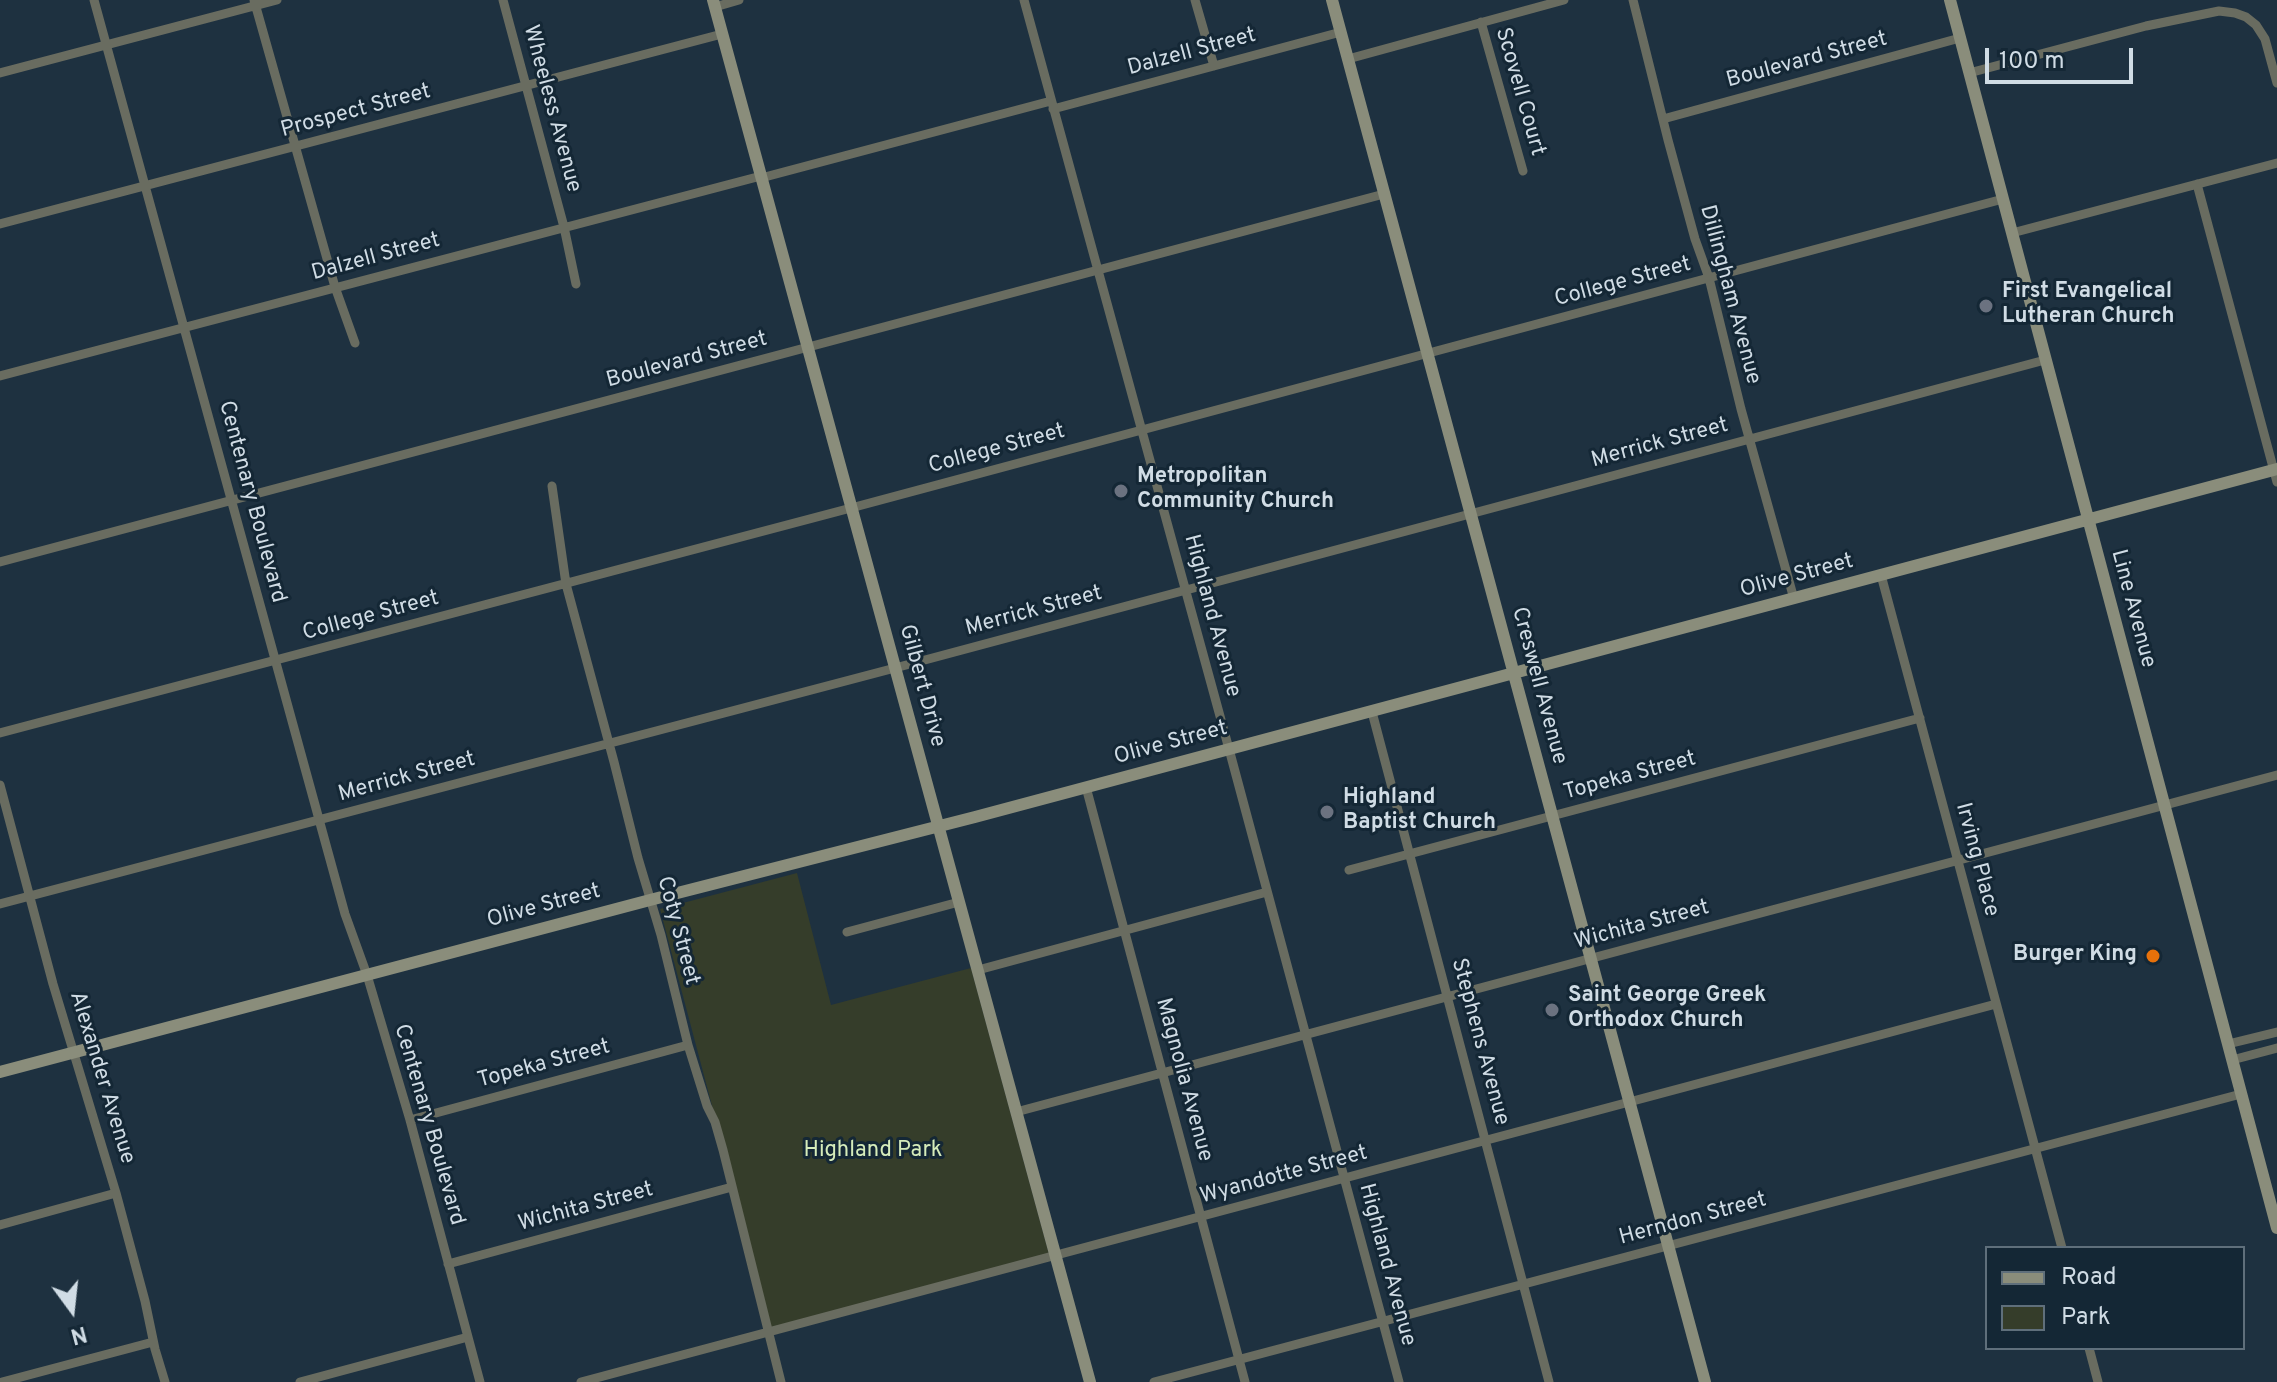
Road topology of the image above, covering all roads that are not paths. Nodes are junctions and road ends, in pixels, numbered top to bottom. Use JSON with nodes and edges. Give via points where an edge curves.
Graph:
{"nodes":[{"id":1,"x":94,"y":0,"type":"edge"},
{"id":2,"x":277,"y":0,"type":"edge"},
{"id":3,"x":503,"y":0,"type":"edge"},
{"id":4,"x":739,"y":0,"type":"edge"},
{"id":5,"x":1024,"y":0,"type":"edge"},
{"id":6,"x":1195,"y":0,"type":"edge"},
{"id":7,"x":1332,"y":0,"type":"edge"},
{"id":8,"x":1564,"y":0,"type":"edge"},
{"id":9,"x":1633,"y":0,"type":"edge"},
{"id":10,"x":1950,"y":0,"type":"edge"},
{"id":11,"x":255,"y":3,"type":"edge"},
{"id":12,"x":714,"y":4,"type":"edge"},
{"id":13,"x":1481,"y":22,"type":"junction"},
{"id":14,"x":1341,"y":32,"type":"junction"},
{"id":15,"x":722,"y":34,"type":"junction"},
{"id":16,"x":1960,"y":38,"type":"junction"},
{"id":17,"x":106,"y":45,"type":"junction"},
{"id":18,"x":1348,"y":59,"type":"junction"},
{"id":19,"x":1214,"y":66,"type":"junction"},
{"id":20,"x":0,"y":73,"type":"edge"},
{"id":21,"x":1969,"y":73,"type":"junction"},
{"id":22,"x":2277,"y":83,"type":"edge"},
{"id":23,"x":527,"y":86,"type":"junction"},
{"id":24,"x":1052,"y":105,"type":"junction"},
{"id":25,"x":1663,"y":119,"type":"junction"},
{"id":26,"x":296,"y":146,"type":"junction"},
{"id":27,"x":2277,"y":163,"type":"edge"},
{"id":28,"x":1523,"y":171,"type":"dead end"},
{"id":29,"x":761,"y":177,"type":"junction"},
{"id":30,"x":2197,"y":184,"type":"junction"},
{"id":31,"x":145,"y":185,"type":"junction"},
{"id":32,"x":1384,"y":194,"type":"junction"},
{"id":33,"x":2003,"y":199,"type":"junction"},
{"id":34,"x":0,"y":224,"type":"edge"},
{"id":35,"x":564,"y":227,"type":"junction"},
{"id":36,"x":2012,"y":233,"type":"junction"},
{"id":37,"x":1097,"y":270,"type":"junction"},
{"id":38,"x":1709,"y":278,"type":"junction"},
{"id":39,"x":576,"y":284,"type":"dead end"},
{"id":40,"x":335,"y":287,"type":"junction"},
{"id":41,"x":184,"y":327,"type":"junction"},
{"id":42,"x":355,"y":343,"type":"dead end"},
{"id":43,"x":808,"y":347,"type":"junction"},
{"id":44,"x":1427,"y":354,"type":"junction"},
{"id":45,"x":2045,"y":360,"type":"junction"},
{"id":46,"x":0,"y":376,"type":"edge"},
{"id":47,"x":1141,"y":430,"type":"junction"},
{"id":48,"x":1750,"y":439,"type":"junction"},
{"id":49,"x":2276,"y":473,"type":"edge"},
{"id":50,"x":552,"y":486,"type":"dead end"},
{"id":51,"x":232,"y":501,"type":"junction"},
{"id":52,"x":851,"y":508,"type":"junction"},
{"id":53,"x":1470,"y":514,"type":"junction"},
{"id":54,"x":2088,"y":520,"type":"junction"},
{"id":55,"x":0,"y":562,"type":"edge"},
{"id":56,"x":1881,"y":575,"type":"junction"},
{"id":57,"x":566,"y":584,"type":"junction"},
{"id":58,"x":1185,"y":590,"type":"junction"},
{"id":59,"x":1794,"y":599,"type":"junction"},
{"id":60,"x":276,"y":660,"type":"junction"},
{"id":61,"x":895,"y":668,"type":"junction"},
{"id":62,"x":1514,"y":673,"type":"junction"},
{"id":63,"x":1372,"y":712,"type":"junction"},
{"id":64,"x":1920,"y":718,"type":"junction"},
{"id":65,"x":0,"y":733,"type":"edge"},
{"id":66,"x":609,"y":743,"type":"junction"},
{"id":67,"x":1229,"y":749,"type":"junction"},
{"id":68,"x":2277,"y":775,"type":"edge"},
{"id":69,"x":0,"y":785,"type":"edge"},
{"id":70,"x":1086,"y":787,"type":"junction"},
{"id":71,"x":2164,"y":805,"type":"junction"},
{"id":72,"x":1553,"y":816,"type":"junction"},
{"id":73,"x":320,"y":820,"type":"junction"},
{"id":74,"x":938,"y":826,"type":"junction"},
{"id":75,"x":1410,"y":854,"type":"junction"},
{"id":76,"x":1958,"y":860,"type":"junction"},
{"id":77,"x":1349,"y":870,"type":"dead end"},
{"id":78,"x":1267,"y":892,"type":"junction"},
{"id":79,"x":31,"y":896,"type":"junction"},
{"id":80,"x":650,"y":900,"type":"junction"},
{"id":81,"x":959,"y":902,"type":"junction"},
{"id":82,"x":0,"y":904,"type":"edge"},
{"id":83,"x":1124,"y":931,"type":"junction"},
{"id":84,"x":847,"y":932,"type":"dead end"},
{"id":85,"x":1591,"y":958,"type":"junction"},
{"id":86,"x":978,"y":970,"type":"junction"},
{"id":87,"x":367,"y":975,"type":"junction"},
{"id":88,"x":1449,"y":997,"type":"junction"},
{"id":89,"x":1996,"y":1004,"type":"junction"},
{"id":90,"x":2277,"y":1032,"type":"edge"},
{"id":91,"x":1305,"y":1035,"type":"junction"},
{"id":92,"x":2228,"y":1044,"type":"junction"},
{"id":93,"x":688,"y":1045,"type":"junction"},
{"id":94,"x":2277,"y":1048,"type":"edge"},
{"id":95,"x":74,"y":1052,"type":"junction"},
{"id":96,"x":2232,"y":1060,"type":"junction"},
{"id":97,"x":0,"y":1072,"type":"edge"},
{"id":98,"x":1163,"y":1073,"type":"junction"},
{"id":99,"x":2241,"y":1094,"type":"junction"},
{"id":100,"x":1629,"y":1101,"type":"junction"},
{"id":101,"x":1016,"y":1112,"type":"junction"},
{"id":102,"x":410,"y":1120,"type":"junction"},
{"id":103,"x":1487,"y":1140,"type":"junction"},
{"id":104,"x":2035,"y":1148,"type":"junction"},
{"id":105,"x":1344,"y":1178,"type":"junction"},
{"id":106,"x":732,"y":1187,"type":"junction"},
{"id":107,"x":116,"y":1193,"type":"junction"},
{"id":108,"x":1201,"y":1217,"type":"junction"},
{"id":109,"x":0,"y":1225,"type":"edge"},
{"id":110,"x":2277,"y":1228,"type":"edge"},
{"id":111,"x":1668,"y":1245,"type":"junction"},
{"id":112,"x":2061,"y":1246,"type":"edge"},
{"id":113,"x":1056,"y":1256,"type":"junction"},
{"id":114,"x":448,"y":1264,"type":"junction"},
{"id":115,"x":1523,"y":1283,"type":"junction"},
{"id":116,"x":1382,"y":1321,"type":"junction"},
{"id":117,"x":769,"y":1332,"type":"junction"},
{"id":118,"x":468,"y":1337,"type":"junction"},
{"id":119,"x":153,"y":1342,"type":"junction"},
{"id":120,"x":2090,"y":1350,"type":"edge"},
{"id":121,"x":1239,"y":1359,"type":"junction"},
{"id":122,"x":2,"y":1382,"type":"edge"},
{"id":123,"x":165,"y":1382,"type":"edge"},
{"id":124,"x":300,"y":1382,"type":"edge"},
{"id":125,"x":480,"y":1382,"type":"edge"},
{"id":126,"x":581,"y":1382,"type":"edge"},
{"id":127,"x":781,"y":1382,"type":"edge"},
{"id":128,"x":1090,"y":1382,"type":"edge"},
{"id":129,"x":1154,"y":1382,"type":"edge"},
{"id":130,"x":1245,"y":1382,"type":"edge"},
{"id":131,"x":1399,"y":1382,"type":"edge"},
{"id":132,"x":1549,"y":1382,"type":"edge"},
{"id":133,"x":1705,"y":1382,"type":"edge"},
{"id":134,"x":2098,"y":1382,"type":"edge"}],
"edges":[{"from":1,"to":17,"type":"street","name":"Centenary Boulevard"},
{"from":2,"to":11,"type":"street"},
{"from":3,"to":23,"type":"street","name":"Wheeless Avenue"},
{"from":4,"to":12,"type":"street"},
{"from":5,"to":24,"type":"street","name":"Highland Avenue"},
{"from":6,"to":19,"type":"street"},
{"from":7,"to":14,"type":"street","name":"Creswell Avenue"},
{"from":8,"to":13,"type":"street"},
{"from":9,"to":25,"type":"street","name":"Dillingham Avenue"},
{"from":10,"to":16,"type":"street","name":"Line Avenue"},
{"from":11,"to":17,"type":"street"},
{"from":11,"to":26,"type":"street"},
{"from":12,"to":15,"type":"street","name":"Gilbert Drive"},
{"from":13,"to":18,"type":"street"},
{"from":13,"to":28,"type":"street","name":"Scovell Court"},
{"from":14,"to":18,"type":"street","name":"Creswell Avenue"},
{"from":14,"to":19,"type":"street","name":"Dalzell Street"},
{"from":15,"to":23,"type":"street","name":"Prospect Street"},
{"from":15,"to":29,"type":"street","name":"Gilbert Drive"},
{"from":16,"to":21,"type":"street","name":"Line Avenue"},
{"from":16,"to":25,"type":"street","name":"Boulevard Street"},
{"from":17,"to":20,"type":"street"},
{"from":17,"to":31,"type":"street","name":"Centenary Boulevard"},
{"from":18,"to":32,"type":"street","name":"Creswell Avenue"},
{"from":19,"to":24,"type":"street","name":"Dalzell Street"},
{"from":21,"to":22,"type":"street","via":[[2210,11],[2251,20],[2262,33]]},
{"from":21,"to":33,"type":"street","name":"Line Avenue"},
{"from":23,"to":26,"type":"street","name":"Prospect Street"},
{"from":23,"to":35,"type":"street","name":"Wheeless Avenue"},
{"from":24,"to":29,"type":"street","name":"Dalzell Street"},
{"from":24,"to":37,"type":"street","name":"Highland Avenue"},
{"from":25,"to":38,"type":"street","name":"Dillingham Avenue"},
{"from":26,"to":31,"type":"street","name":"Prospect Street"},
{"from":26,"to":40,"type":"street"},
{"from":27,"to":30,"type":"street"},
{"from":29,"to":35,"type":"street","name":"Dalzell Street"},
{"from":29,"to":43,"type":"street","name":"Gilbert Drive"},
{"from":30,"to":36,"type":"street"},
{"from":30,"to":49,"type":"street"},
{"from":31,"to":34,"type":"street","name":"Prospect Street"},
{"from":31,"to":41,"type":"street","name":"Centenary Boulevard"},
{"from":32,"to":37,"type":"street","name":"Boulevard Street"},
{"from":32,"to":44,"type":"street","name":"Creswell Avenue"},
{"from":33,"to":36,"type":"street","name":"Line Avenue"},
{"from":33,"to":38,"type":"street","name":"College Street"},
{"from":35,"to":39,"type":"street","name":"Wheeless Avenue"},
{"from":35,"to":40,"type":"street","name":"Dalzell Street"},
{"from":36,"to":45,"type":"street","name":"Line Avenue"},
{"from":37,"to":43,"type":"street","name":"Boulevard Street"},
{"from":37,"to":47,"type":"street","name":"Highland Avenue"},
{"from":38,"to":44,"type":"street","name":"College Street"},
{"from":38,"to":48,"type":"street","name":"Dillingham Avenue"},
{"from":40,"to":41,"type":"street","name":"Dalzell Street"},
{"from":40,"to":42,"type":"street"},
{"from":41,"to":46,"type":"street","name":"Dalzell Street"},
{"from":41,"to":51,"type":"street","name":"Centenary Boulevard"},
{"from":43,"to":51,"type":"street","name":"Boulevard Street"},
{"from":43,"to":52,"type":"street","name":"Gilbert Drive"},
{"from":44,"to":47,"type":"street","name":"College Street"},
{"from":44,"to":53,"type":"street","name":"Creswell Avenue"},
{"from":45,"to":48,"type":"street","name":"Merrick Street"},
{"from":45,"to":54,"type":"street","name":"Line Avenue"},
{"from":47,"to":52,"type":"street","name":"College Street"},
{"from":47,"to":58,"type":"street","name":"Highland Avenue"},
{"from":48,"to":53,"type":"street","name":"Merrick Street"},
{"from":48,"to":59,"type":"street","name":"Dillingham Avenue"},
{"from":49,"to":54,"type":"street","name":"Olive Street"},
{"from":50,"to":57,"type":"street","name":"Coty Street"},
{"from":51,"to":55,"type":"street","name":"Boulevard Street"},
{"from":51,"to":60,"type":"street","name":"Centenary Boulevard"},
{"from":52,"to":57,"type":"street","name":"College Street"},
{"from":52,"to":61,"type":"street","name":"Gilbert Drive"},
{"from":53,"to":58,"type":"street","name":"Merrick Street"},
{"from":53,"to":62,"type":"street","name":"Creswell Avenue"},
{"from":54,"to":56,"type":"street","name":"Olive Street"},
{"from":54,"to":71,"type":"street","name":"Line Avenue"},
{"from":56,"to":59,"type":"street","name":"Olive Street"},
{"from":56,"to":64,"type":"street","name":"Irving Place"},
{"from":57,"to":60,"type":"street","name":"College Street"},
{"from":57,"to":66,"type":"street","name":"Coty Street"},
{"from":58,"to":61,"type":"street","name":"Merrick Street"},
{"from":58,"to":67,"type":"street","name":"Highland Avenue"},
{"from":59,"to":62,"type":"street","name":"Olive Street"},
{"from":60,"to":65,"type":"street","name":"College Street"},
{"from":60,"to":73,"type":"street","name":"Centenary Boulevard"},
{"from":61,"to":66,"type":"street","name":"Merrick Street"},
{"from":61,"to":74,"type":"street","name":"Gilbert Drive"},
{"from":62,"to":63,"type":"street","name":"Olive Street"},
{"from":62,"to":72,"type":"street","name":"Creswell Avenue"},
{"from":63,"to":67,"type":"street","name":"Olive Street"},
{"from":63,"to":75,"type":"street","name":"Stephens Avenue"},
{"from":64,"to":72,"type":"street","name":"Topeka Street"},
{"from":64,"to":76,"type":"street","name":"Irving Place"},
{"from":66,"to":73,"type":"street","name":"Merrick Street"},
{"from":66,"to":80,"type":"street","name":"Coty Street"},
{"from":67,"to":70,"type":"street","name":"Olive Street"},
{"from":67,"to":78,"type":"street","name":"Highland Avenue"},
{"from":68,"to":71,"type":"street","name":"Wichita Street"},
{"from":69,"to":79,"type":"street","name":"Alexander Avenue"},
{"from":70,"to":74,"type":"street","name":"Olive Street"},
{"from":70,"to":83,"type":"street","name":"Magnolia Avenue"},
{"from":71,"to":76,"type":"street","name":"Wichita Street"},
{"from":71,"to":92,"type":"street","name":"Line Avenue"},
{"from":72,"to":75,"type":"street","name":"Topeka Street"},
{"from":72,"to":85,"type":"street","name":"Creswell Avenue"},
{"from":73,"to":79,"type":"street","name":"Merrick Street"},
{"from":73,"to":87,"type":"street","name":"Centenary Boulevard"},
{"from":74,"to":80,"type":"street","name":"Olive Street"},
{"from":74,"to":81,"type":"street","name":"Gilbert Drive"},
{"from":75,"to":77,"type":"street","name":"Topeka Street"},
{"from":75,"to":88,"type":"street","name":"Stephens Avenue"},
{"from":76,"to":85,"type":"street","name":"Wichita Street"},
{"from":76,"to":89,"type":"street","name":"Irving Place"},
{"from":78,"to":83,"type":"street"},
{"from":78,"to":91,"type":"street","name":"Highland Avenue"},
{"from":79,"to":82,"type":"street","name":"Merrick Street"},
{"from":79,"to":95,"type":"street","name":"Alexander Avenue"},
{"from":80,"to":87,"type":"street","name":"Olive Street"},
{"from":80,"to":93,"type":"street","name":"Coty Street"},
{"from":81,"to":84,"type":"street"},
{"from":81,"to":86,"type":"street","name":"Gilbert Drive"},
{"from":83,"to":86,"type":"street"},
{"from":83,"to":98,"type":"street","name":"Magnolia Avenue"},
{"from":85,"to":88,"type":"street","name":"Wichita Street"},
{"from":85,"to":100,"type":"street","name":"Creswell Avenue"},
{"from":86,"to":101,"type":"street","name":"Gilbert Drive"},
{"from":87,"to":95,"type":"street","name":"Olive Street"},
{"from":87,"to":102,"type":"street","name":"Centenary Boulevard"},
{"from":88,"to":91,"type":"street","name":"Wichita Street"},
{"from":88,"to":103,"type":"street","name":"Stephens Avenue"},
{"from":89,"to":100,"type":"street","name":"Wyandotte Street"},
{"from":89,"to":104,"type":"street","name":"Irving Place"},
{"from":90,"to":92,"type":"street"},
{"from":91,"to":98,"type":"street","name":"Wichita Street"},
{"from":91,"to":105,"type":"street","name":"Highland Avenue"},
{"from":92,"to":96,"type":"street","name":"Line Avenue"},
{"from":93,"to":102,"type":"street","name":"Topeka Street"},
{"from":93,"to":106,"type":"street","name":"Coty Street"},
{"from":94,"to":96,"type":"street"},
{"from":95,"to":97,"type":"street","name":"Olive Street"},
{"from":95,"to":107,"type":"street","name":"Alexander Avenue"},
{"from":96,"to":99,"type":"street","name":"Line Avenue"},
{"from":98,"to":101,"type":"street","name":"Wichita Street"},
{"from":98,"to":108,"type":"street","name":"Magnolia Avenue"},
{"from":99,"to":104,"type":"street","name":"Herndon Street"},
{"from":99,"to":110,"type":"street","name":"Line Avenue"},
{"from":100,"to":103,"type":"street","name":"Wyandotte Street"},
{"from":100,"to":111,"type":"street","name":"Creswell Avenue"},
{"from":101,"to":113,"type":"street","name":"Gilbert Drive"},
{"from":102,"to":114,"type":"street","name":"Centenary Boulevard"},
{"from":103,"to":105,"type":"street","name":"Wyandotte Street"},
{"from":103,"to":115,"type":"street","name":"Stephens Avenue"},
{"from":104,"to":111,"type":"street","name":"Herndon Street"},
{"from":104,"to":112,"type":"street","name":"Irving Place"},
{"from":105,"to":108,"type":"street","name":"Wyandotte Street"},
{"from":105,"to":116,"type":"street","name":"Highland Avenue"},
{"from":106,"to":114,"type":"street","name":"Wichita Street"},
{"from":106,"to":117,"type":"street","name":"Coty Street"},
{"from":107,"to":109,"type":"street"},
{"from":107,"to":119,"type":"street","name":"Alexander Avenue"},
{"from":108,"to":113,"type":"street","name":"Wyandotte Street"},
{"from":108,"to":121,"type":"street","name":"Magnolia Avenue"},
{"from":111,"to":115,"type":"street","name":"Herndon Street"},
{"from":111,"to":133,"type":"street","name":"Creswell Avenue"},
{"from":113,"to":117,"type":"street","name":"Wyandotte Street"},
{"from":113,"to":128,"type":"street","name":"Gilbert Drive"},
{"from":114,"to":118,"type":"street","name":"Centenary Boulevard"},
{"from":115,"to":116,"type":"street","name":"Herndon Street"},
{"from":115,"to":132,"type":"street","name":"Stephens Avenue"},
{"from":116,"to":121,"type":"street","name":"Herndon Street"},
{"from":116,"to":131,"type":"street","name":"Highland Avenue"},
{"from":117,"to":126,"type":"street","name":"Wyandotte Street"},
{"from":117,"to":127,"type":"street","name":"Coty Street"},
{"from":118,"to":124,"type":"street"},
{"from":118,"to":125,"type":"street","name":"Centenary Boulevard"},
{"from":119,"to":122,"type":"street"},
{"from":119,"to":123,"type":"street","name":"Alexander Avenue"},
{"from":120,"to":134,"type":"street"},
{"from":121,"to":129,"type":"street","name":"Herndon Street"},
{"from":121,"to":130,"type":"street","name":"Magnolia Avenue"}]}
